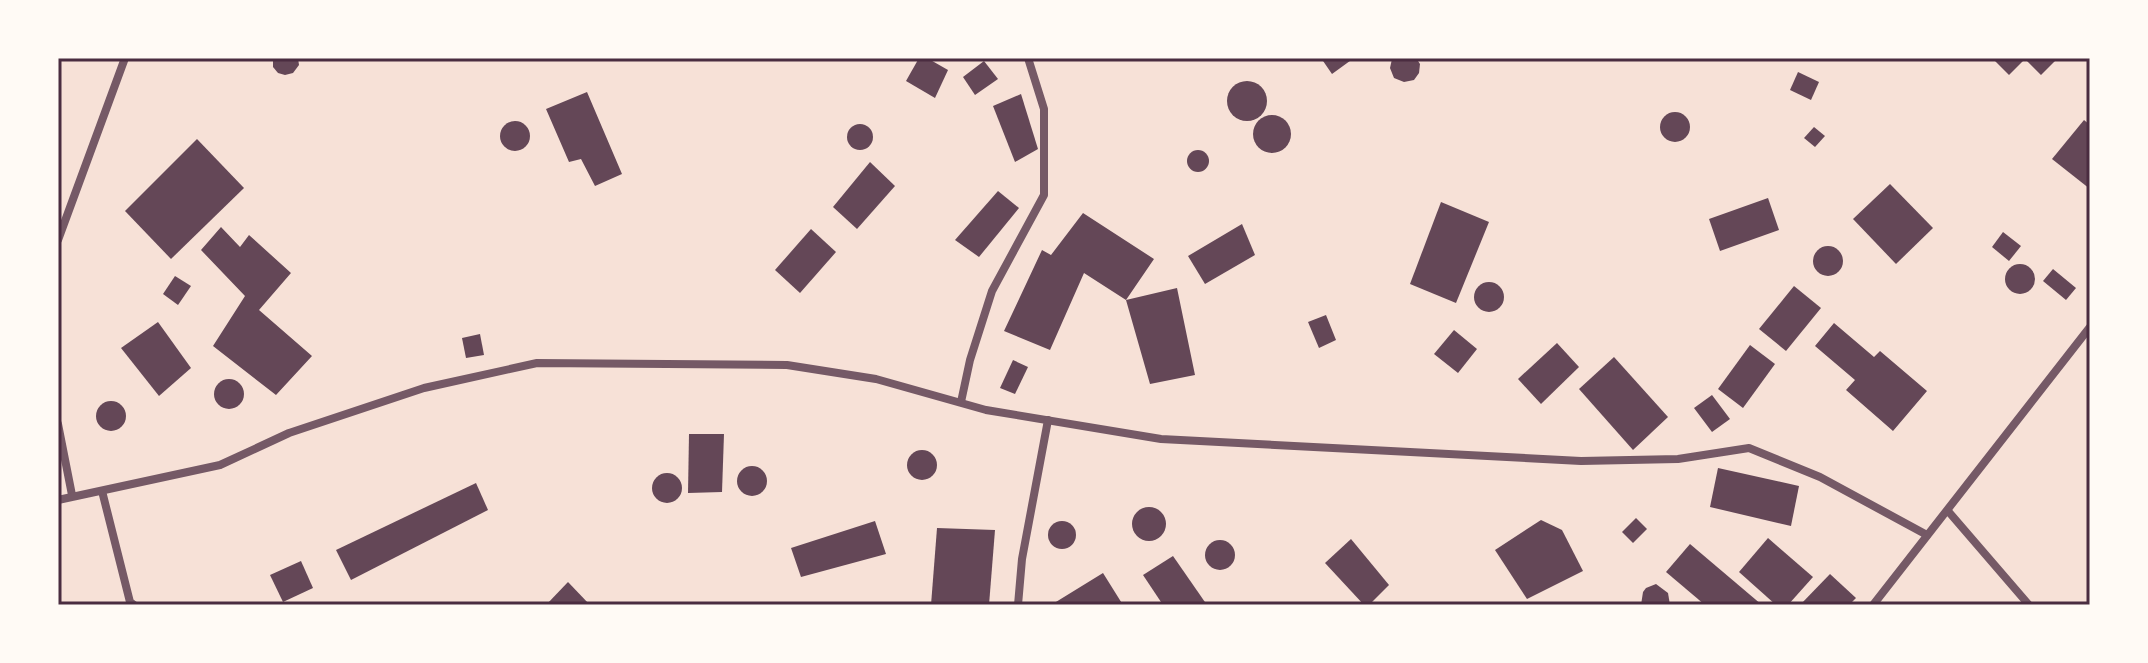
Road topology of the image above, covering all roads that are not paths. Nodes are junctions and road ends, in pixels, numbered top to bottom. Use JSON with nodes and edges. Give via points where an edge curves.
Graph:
{"nodes":[{"id":1,"x":125,"y":58,"type":"edge"},
{"id":2,"x":1028,"y":58,"type":"edge"},
{"id":3,"x":58,"y":240,"type":"edge"},
{"id":4,"x":2090,"y":327,"type":"edge"},
{"id":5,"x":961,"y":402,"type":"junction"},
{"id":6,"x":1048,"y":420,"type":"junction"},
{"id":7,"x":58,"y":424,"type":"edge"},
{"id":8,"x":102,"y":491,"type":"junction"},
{"id":9,"x":72,"y":495,"type":"junction"},
{"id":10,"x":58,"y":500,"type":"edge"},
{"id":11,"x":1948,"y":511,"type":"junction"},
{"id":12,"x":1927,"y":535,"type":"junction"},
{"id":13,"x":134,"y":605,"type":"edge"},
{"id":14,"x":1018,"y":605,"type":"edge"},
{"id":15,"x":1873,"y":605,"type":"edge"},
{"id":16,"x":2029,"y":605,"type":"edge"}],
"edges":[{"from":1,"to":3,"type":"street"},
{"from":2,"to":5,"type":"street","via":[[1044,109],[1044,195],[992,291]]},
{"from":4,"to":11,"type":"street"},
{"from":5,"to":6,"type":"street"},
{"from":5,"to":8,"type":"street","via":[[876,379],[787,365],[537,363],[424,388],[289,433],[220,465]]},
{"from":6,"to":12,"type":"street","via":[[1161,439],[1581,461],[1678,459],[1749,448],[1820,477]]},
{"from":6,"to":14,"type":"street"},
{"from":7,"to":9,"type":"street"},
{"from":8,"to":9,"type":"street"},
{"from":8,"to":13,"type":"street"},
{"from":9,"to":10,"type":"street"},
{"from":11,"to":12,"type":"street"},
{"from":11,"to":16,"type":"street"},
{"from":12,"to":15,"type":"street"}]}
